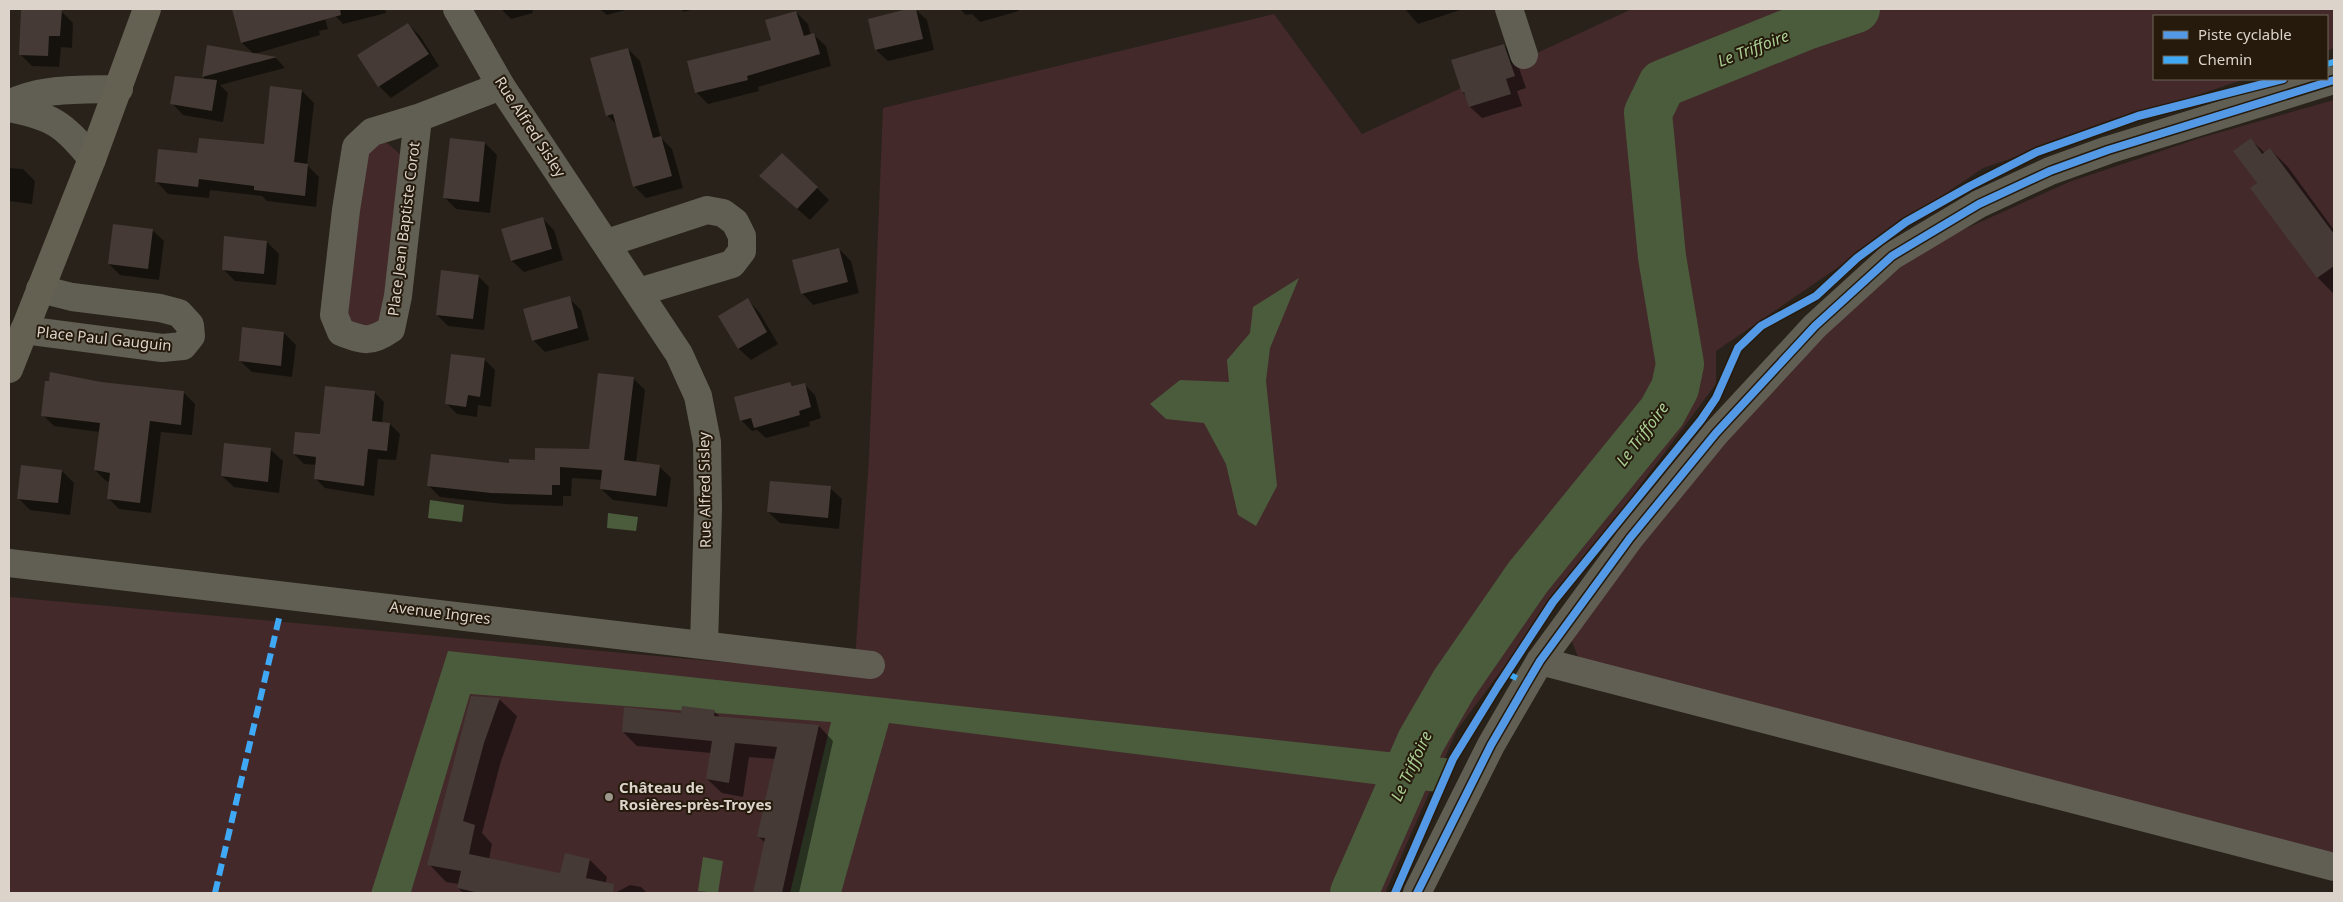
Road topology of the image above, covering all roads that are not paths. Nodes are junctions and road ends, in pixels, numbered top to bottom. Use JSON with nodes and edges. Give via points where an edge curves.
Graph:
{"nodes":[{"id":1,"x":147,"y":9,"type":"edge"},
{"id":2,"x":457,"y":9,"type":"edge"},
{"id":3,"x":1509,"y":9,"type":"edge"},
{"id":4,"x":1524,"y":55,"type":"dead end"},
{"id":5,"x":2334,"y":80,"type":"edge"},
{"id":6,"x":502,"y":86,"type":"junction"},
{"id":7,"x":119,"y":89,"type":"junction"},
{"id":8,"x":9,"y":104,"type":"edge"},
{"id":9,"x":9,"y":108,"type":"edge"},
{"id":10,"x":418,"y":118,"type":"junction"},
{"id":11,"x":92,"y":159,"type":"junction"},
{"id":12,"x":607,"y":243,"type":"junction"},
{"id":13,"x":40,"y":289,"type":"junction"},
{"id":14,"x":639,"y":292,"type":"junction"},
{"id":15,"x":24,"y":330,"type":"junction"},
{"id":16,"x":9,"y":369,"type":"edge"},
{"id":17,"x":9,"y":563,"type":"edge"},
{"id":18,"x":704,"y":644,"type":"junction"},
{"id":19,"x":1540,"y":661,"type":"junction"},
{"id":20,"x":871,"y":665,"type":"dead end"},
{"id":21,"x":2334,"y":866,"type":"edge"},
{"id":22,"x":1417,"y":893,"type":"edge"}],
"edges":[{"from":1,"to":7,"type":"street"},
{"from":2,"to":6,"type":"street","name":"Rue Alfred Sisley"},
{"from":3,"to":4,"type":"street"},
{"from":5,"to":19,"type":"street","via":[[2050,171],[1979,204],[1892,256],[1815,326],[1716,433],[1630,538]]},
{"from":6,"to":10,"type":"street","name":"Place Jean Baptiste Corot"},
{"from":6,"to":12,"type":"street","name":"Rue Alfred Sisley"},
{"from":7,"to":8,"type":"street","via":[[46,92]]},
{"from":7,"to":11,"type":"street"},
{"from":9,"to":11,"type":"street","via":[[57,122]]},
{"from":10,"to":10,"type":"street","name":"Place Jean Baptiste Corot","via":[[372,132],[356,147],[334,315],[341,332],[356,338],[376,339],[391,329],[398,296]]},
{"from":11,"to":13,"type":"street"},
{"from":12,"to":14,"type":"street","name":"Rue Alfred Sisley"},
{"from":12,"to":14,"type":"street","via":[[707,210],[723,213],[735,222],[742,236],[742,251],[732,264]]},
{"from":13,"to":15,"type":"street"},
{"from":13,"to":15,"type":"street","name":"Place Paul Gauguin","via":[[179,313],[190,325],[191,336],[183,346],[162,348]]},
{"from":14,"to":18,"type":"street","name":"Rue Alfred Sisley","via":[[678,354],[698,396],[707,442]]},
{"from":15,"to":16,"type":"street"},
{"from":17,"to":18,"type":"street","name":"Avenue Ingres"},
{"from":18,"to":20,"type":"street","name":"Avenue Ingres"},
{"from":19,"to":21,"type":"street"},
{"from":19,"to":22,"type":"street","via":[[1491,745]]}]}
